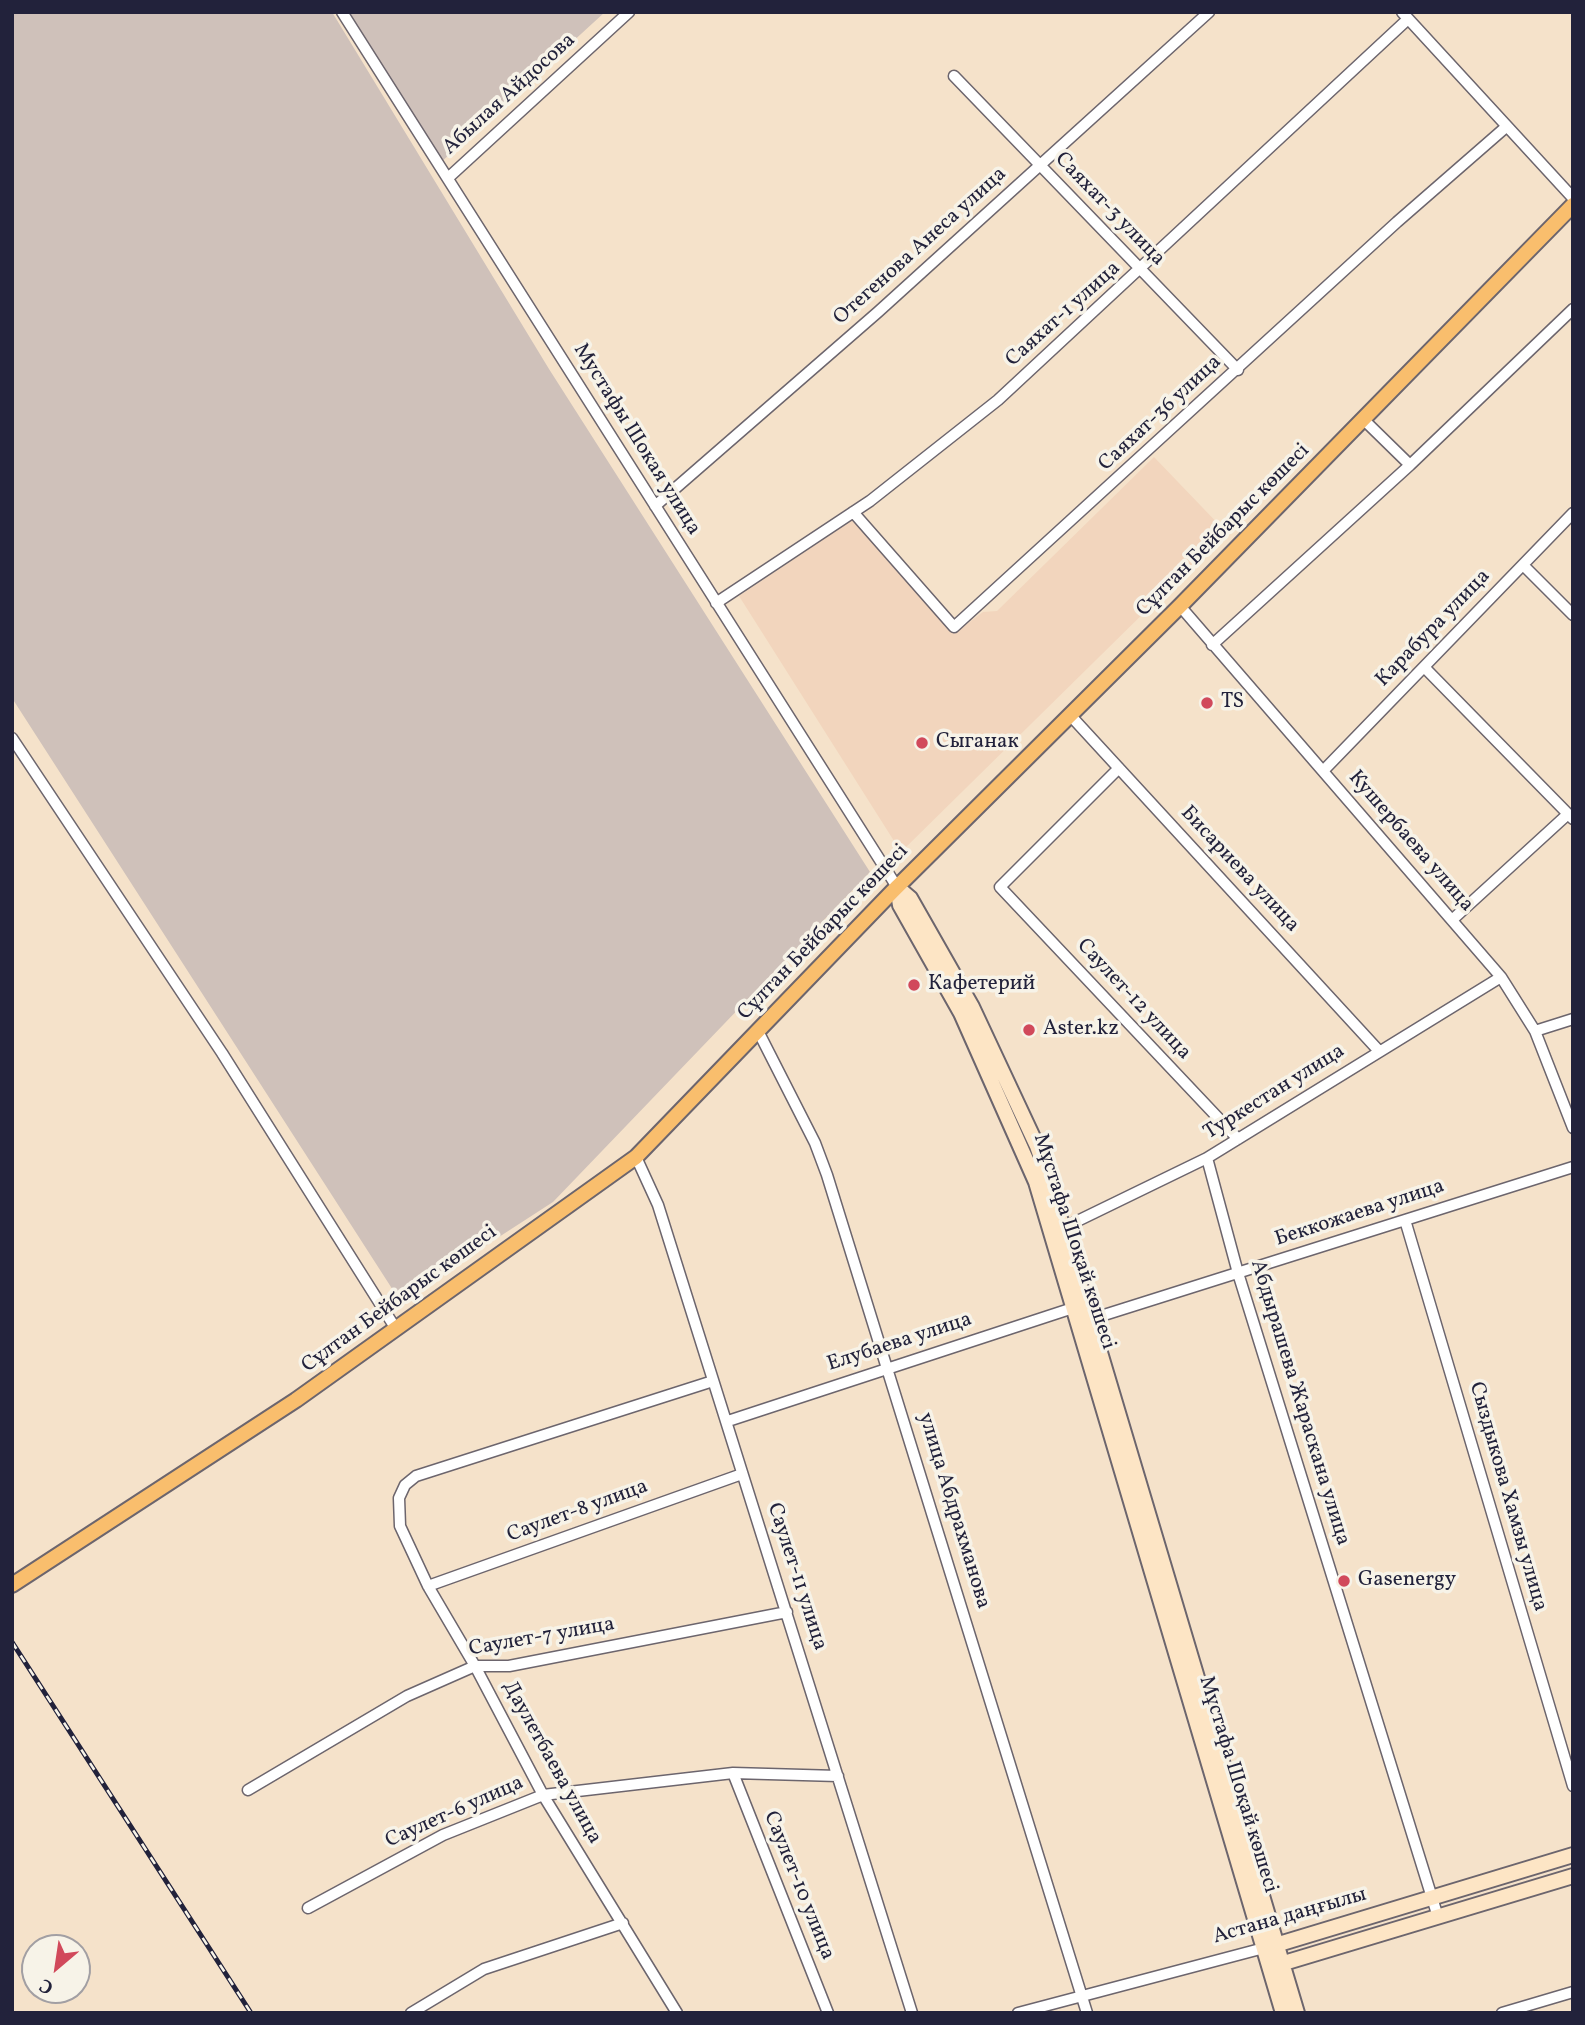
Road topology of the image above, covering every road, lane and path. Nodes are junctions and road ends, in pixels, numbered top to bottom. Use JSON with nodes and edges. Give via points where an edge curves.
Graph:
{"nodes":[{"id":1,"x":342,"y":12,"type":"edge"},
{"id":2,"x":629,"y":12,"type":"edge"},
{"id":3,"x":1209,"y":12,"type":"edge"},
{"id":4,"x":1405,"y":16,"type":"edge"},
{"id":5,"x":954,"y":76,"type":"dead end"},
{"id":6,"x":1506,"y":127,"type":"junction"},
{"id":7,"x":1040,"y":166,"type":"junction"},
{"id":8,"x":448,"y":178,"type":"junction"},
{"id":9,"x":1573,"y":198,"type":"edge"},
{"id":10,"x":1573,"y":205,"type":"edge"},
{"id":11,"x":1141,"y":270,"type":"junction"},
{"id":12,"x":1573,"y":309,"type":"edge"},
{"id":13,"x":1238,"y":370,"type":"junction"},
{"id":14,"x":1363,"y":419,"type":"junction"},
{"id":15,"x":1409,"y":465,"type":"junction"},
{"id":16,"x":655,"y":506,"type":"junction"},
{"id":17,"x":853,"y":512,"type":"junction"},
{"id":18,"x":1573,"y":513,"type":"edge"},
{"id":19,"x":1523,"y":565,"type":"junction"},
{"id":20,"x":716,"y":603,"type":"junction"},
{"id":21,"x":1180,"y":607,"type":"junction"},
{"id":22,"x":1573,"y":615,"type":"edge"},
{"id":23,"x":1212,"y":645,"type":"junction"},
{"id":24,"x":1424,"y":667,"type":"junction"},
{"id":25,"x":1070,"y":715,"type":"junction"},
{"id":26,"x":12,"y":738,"type":"edge"},
{"id":27,"x":1119,"y":768,"type":"junction"},
{"id":28,"x":1323,"y":771,"type":"junction"},
{"id":29,"x":1570,"y":817,"type":"edge"},
{"id":30,"x":897,"y":887,"type":"junction"},
{"id":31,"x":1452,"y":920,"type":"junction"},
{"id":32,"x":1501,"y":977,"type":"junction"},
{"id":33,"x":1573,"y":1019,"type":"edge"},
{"id":34,"x":758,"y":1031,"type":"junction"},
{"id":35,"x":1535,"y":1031,"type":"junction"},
{"id":36,"x":1379,"y":1051,"type":"junction"},
{"id":37,"x":1573,"y":1128,"type":"edge"},
{"id":38,"x":1238,"y":1139,"type":"junction"},
{"id":39,"x":636,"y":1157,"type":"junction"},
{"id":40,"x":1208,"y":1158,"type":"junction"},
{"id":41,"x":1573,"y":1167,"type":"edge"},
{"id":42,"x":1405,"y":1220,"type":"junction"},
{"id":43,"x":1063,"y":1228,"type":"junction"},
{"id":44,"x":1238,"y":1273,"type":"junction"},
{"id":45,"x":1080,"y":1306,"type":"junction"},
{"id":46,"x":1084,"y":1321,"type":"junction"},
{"id":47,"x":396,"y":1329,"type":"junction"},
{"id":48,"x":888,"y":1367,"type":"junction"},
{"id":49,"x":713,"y":1381,"type":"junction"},
{"id":50,"x":728,"y":1421,"type":"junction"},
{"id":51,"x":742,"y":1474,"type":"junction"},
{"id":52,"x":14,"y":1583,"type":"edge"},
{"id":53,"x":428,"y":1586,"type":"junction"},
{"id":54,"x":787,"y":1612,"type":"junction"},
{"id":55,"x":475,"y":1667,"type":"junction"},
{"id":56,"x":733,"y":1773,"type":"junction"},
{"id":57,"x":838,"y":1776,"type":"junction"},
{"id":58,"x":1573,"y":1786,"type":"edge"},
{"id":59,"x":247,"y":1790,"type":"dead end"},
{"id":60,"x":542,"y":1795,"type":"junction"},
{"id":61,"x":1573,"y":1855,"type":"edge"},
{"id":62,"x":1573,"y":1876,"type":"edge"},
{"id":63,"x":1432,"y":1898,"type":"junction"},
{"id":64,"x":308,"y":1908,"type":"dead end"},
{"id":65,"x":1438,"y":1917,"type":"junction"},
{"id":66,"x":623,"y":1923,"type":"junction"},
{"id":67,"x":1270,"y":1946,"type":"junction"},
{"id":68,"x":1276,"y":1966,"type":"junction"},
{"id":69,"x":1573,"y":1992,"type":"edge"},
{"id":70,"x":1082,"y":1996,"type":"junction"},
{"id":71,"x":411,"y":2013,"type":"edge"},
{"id":72,"x":677,"y":2013,"type":"edge"},
{"id":73,"x":828,"y":2013,"type":"edge"},
{"id":74,"x":912,"y":2013,"type":"edge"},
{"id":75,"x":1018,"y":2013,"type":"edge"},
{"id":76,"x":1087,"y":2013,"type":"edge"},
{"id":77,"x":1283,"y":2013,"type":"edge"},
{"id":78,"x":1297,"y":2013,"type":"edge"},
{"id":79,"x":1502,"y":2013,"type":"edge"}],
"edges":[{"from":1,"to":8,"type":"street","name":"Мустафы Шокая улица"},
{"from":2,"to":8,"type":"street","name":"Абылая Айдосова"},
{"from":3,"to":7,"type":"street","name":"Отегенова Анеса улица"},
{"from":4,"to":6,"type":"street"},
{"from":4,"to":11,"type":"street","name":"Саяхат-1 улица"},
{"from":5,"to":7,"type":"street","name":"Саяхат-3 улица"},
{"from":6,"to":9,"type":"street"},
{"from":6,"to":13,"type":"street","name":"Саяхат-36 улица"},
{"from":7,"to":11,"type":"street","name":"Саяхат-3 улица"},
{"from":7,"to":16,"type":"street","name":"Отегенова Анеса улица"},
{"from":8,"to":16,"type":"street","name":"Мустафы Шокая улица"},
{"from":10,"to":14,"type":"main road","name":"Сұлтан Бейбарыс көшесі"},
{"from":11,"to":13,"type":"street","name":"Саяхат-3 улица"},
{"from":11,"to":17,"type":"street","name":"Саяхат-1 улица","via":[[998,400]]},
{"from":12,"to":15,"type":"street"},
{"from":13,"to":17,"type":"street","name":"Саяхат-36 улица","via":[[954,626]]},
{"from":14,"to":15,"type":"street"},
{"from":14,"to":21,"type":"main road","name":"Сұлтан Бейбарыс көшесі"},
{"from":15,"to":23,"type":"street"},
{"from":16,"to":20,"type":"street","name":"Мустафы Шокая улица"},
{"from":17,"to":20,"type":"street","name":"Саяхат-1 улица"},
{"from":18,"to":19,"type":"street","name":"Карабура улица"},
{"from":19,"to":22,"type":"street"},
{"from":19,"to":24,"type":"street","name":"Карабура улица"},
{"from":20,"to":30,"type":"street","name":"Мустафы Шокая улица"},
{"from":21,"to":23,"type":"street","name":"Кушербаева улица"},
{"from":21,"to":25,"type":"main road","name":"Сұлтан Бейбарыс көшесі"},
{"from":23,"to":28,"type":"street","name":"Кушербаева улица"},
{"from":24,"to":28,"type":"street","name":"Карабура улица"},
{"from":24,"to":29,"type":"street"},
{"from":25,"to":27,"type":"street","name":"Бисариева улица"},
{"from":25,"to":30,"type":"main road","name":"Сұлтан Бейбарыс көшесі"},
{"from":26,"to":47,"type":"street","via":[[222,1053]]},
{"from":27,"to":36,"type":"street","name":"Бисариева улица"},
{"from":27,"to":38,"type":"street","name":"Саулет-12 улица","via":[[1000,887]]},
{"from":28,"to":31,"type":"street","name":"Кушербаева улица"},
{"from":29,"to":31,"type":"street"},
{"from":30,"to":34,"type":"main road","name":"Сұлтан Бейбарыс көшесі"},
{"from":30,"to":43,"type":"street","name":"Мұстафа Шоқай көшесі","via":[[910,898],[972,1007],[1037,1146]]},
{"from":30,"to":45,"type":"street","name":"Мұстафа Шоқай көшесі","via":[[900,905],[961,1013],[1025,1151]]},
{"from":31,"to":32,"type":"street","name":"Кушербаева улица"},
{"from":32,"to":35,"type":"street","name":"Кушербаева улица"},
{"from":32,"to":36,"type":"street","name":"Туркестан улица"},
{"from":33,"to":35,"type":"street"},
{"from":34,"to":39,"type":"main road","name":"Сұлтан Бейбарыс көшесі"},
{"from":34,"to":48,"type":"street","name":"улица Абдрахманова","via":[[815,1143]]},
{"from":35,"to":37,"type":"street","name":"Кушербаева улица"},
{"from":36,"to":38,"type":"street","name":"Туркестан улица"},
{"from":38,"to":40,"type":"street","name":"Туркестан улица"},
{"from":39,"to":47,"type":"main road","name":"Сұлтан Бейбарыс көшесі"},
{"from":39,"to":49,"type":"street","name":"Саулет-11 улица","via":[[658,1205]]},
{"from":40,"to":43,"type":"street","name":"Туркестан улица"},
{"from":40,"to":44,"type":"street","name":"Абдырашева Жараскана улица"},
{"from":41,"to":42,"type":"street","name":"Беккожаева улица"},
{"from":42,"to":44,"type":"street","name":"Беккожаева улица"},
{"from":42,"to":58,"type":"street","name":"Сыздыкова Хамзы улица"},
{"from":43,"to":45,"type":"street","name":"Мұстафа Шоқай көшесі"},
{"from":44,"to":46,"type":"street","name":"Беккожаева улица"},
{"from":44,"to":63,"type":"street","name":"Абдырашева Жараскана улица"},
{"from":45,"to":46,"type":"street","name":"Мұстафа Шоқай көшесі"},
{"from":45,"to":48,"type":"street","name":"Елубаева улица"},
{"from":46,"to":67,"type":"street","name":"Мұстафа Шоқай көшесі"},
{"from":47,"to":52,"type":"main road","name":"Сұлтан Бейбарыс көшесі","via":[[296,1400]]},
{"from":48,"to":50,"type":"street","name":"Елубаева улица"},
{"from":48,"to":70,"type":"street","name":"улица Абдрахманова"},
{"from":49,"to":50,"type":"street","name":"Саулет-11 улица"},
{"from":49,"to":53,"type":"street","name":"Даулетбаева улица","via":[[416,1476],[400,1492],[400,1526]]},
{"from":50,"to":51,"type":"street","name":"Саулет-11 улица"},
{"from":51,"to":53,"type":"street","name":"Саулет-8 улица"},
{"from":51,"to":54,"type":"street","name":"Саулет-11 улица"},
{"from":53,"to":55,"type":"street","name":"Даулетбаева улица"},
{"from":54,"to":55,"type":"street","name":"Саулет-7 улица","via":[[509,1667]]},
{"from":54,"to":57,"type":"street","name":"Саулет-11 улица"},
{"from":55,"to":59,"type":"street","name":"Саулет-7 улица","via":[[407,1696]]},
{"from":55,"to":60,"type":"street","name":"Даулетбаева улица"},
{"from":56,"to":57,"type":"street","name":"Саулет-6 улица"},
{"from":56,"to":60,"type":"street","name":"Саулет-6 улица"},
{"from":56,"to":73,"type":"street","name":"Саулет-10 улица"},
{"from":57,"to":74,"type":"street","name":"Саулет-11 улица"},
{"from":60,"to":64,"type":"street","name":"Саулет-6 улица","via":[[443,1835]]},
{"from":60,"to":66,"type":"street","name":"Даулетбаева улица"},
{"from":61,"to":63,"type":"street","name":"Астана даңғылы"},
{"from":62,"to":65,"type":"street","name":"Астана даңғылы"},
{"from":63,"to":65,"type":"street","name":"Абдырашева Жараскана улица"},
{"from":63,"to":67,"type":"street","name":"Астана даңғылы"},
{"from":65,"to":68,"type":"street","name":"Астана даңғылы"},
{"from":66,"to":71,"type":"street","via":[[484,1969]]},
{"from":66,"to":72,"type":"street","name":"Даулетбаева улица"},
{"from":67,"to":68,"type":"street","name":"Мұстафа Шоқай көшесі"},
{"from":67,"to":70,"type":"street","name":"Астана даңғылы"},
{"from":68,"to":77,"type":"street","name":"Мұстафа Шоқай көшесі"},
{"from":68,"to":78,"type":"street","name":"Мұстафа Шоқай көшесі"},
{"from":69,"to":79,"type":"street"},
{"from":70,"to":75,"type":"street","name":"Астана даңғылы"},
{"from":70,"to":76,"type":"street","name":"улица Абдрахманова"}]}
